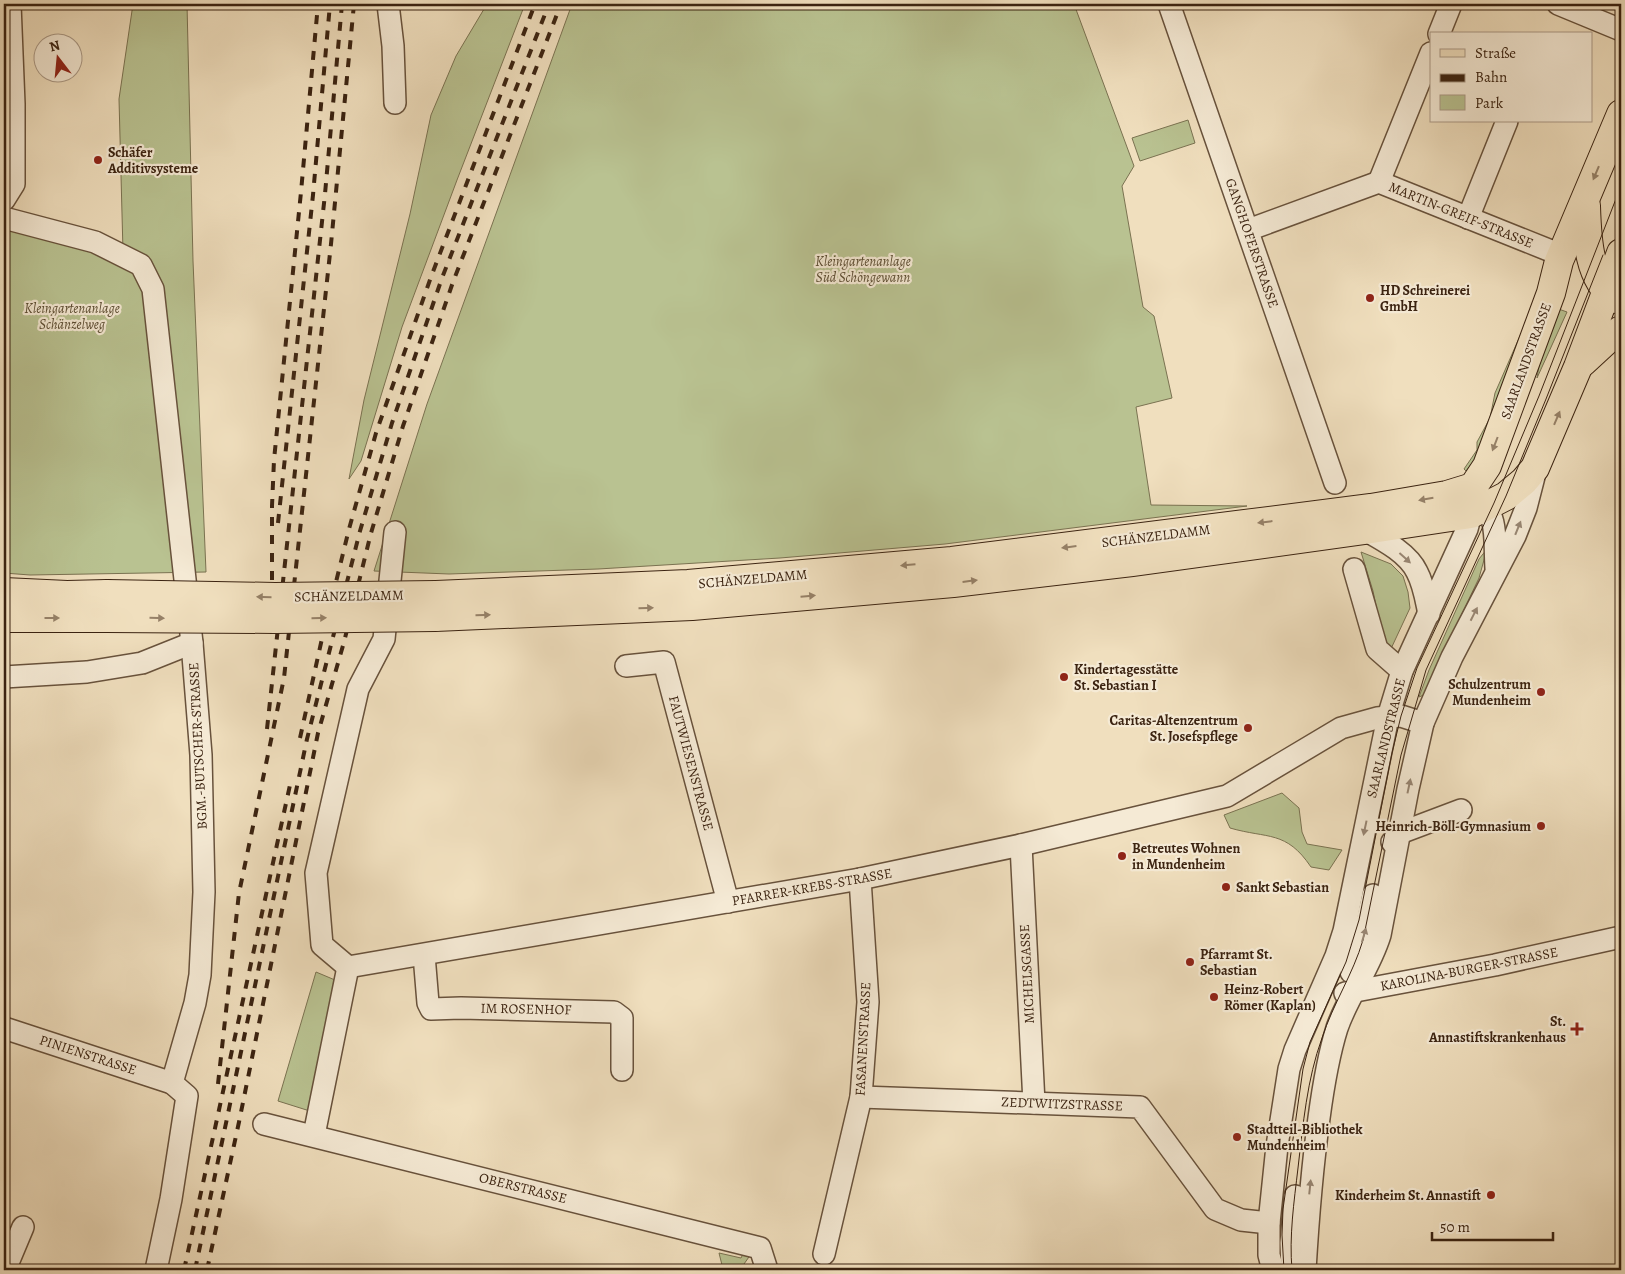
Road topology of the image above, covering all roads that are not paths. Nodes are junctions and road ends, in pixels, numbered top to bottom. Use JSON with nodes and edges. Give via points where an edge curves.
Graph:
{"nodes":[{"id":1,"x":10,"y":4,"type":"edge"},
{"id":2,"x":388,"y":4,"type":"edge"},
{"id":3,"x":1169,"y":4,"type":"edge"},
{"id":4,"x":1451,"y":4,"type":"edge"},
{"id":5,"x":1558,"y":4,"type":"edge"},
{"id":6,"x":1621,"y":30,"type":"edge"},
{"id":7,"x":1440,"y":32,"type":"edge"},
{"id":8,"x":1430,"y":55,"type":"edge"},
{"id":9,"x":395,"y":104,"type":"dead end"},
{"id":10,"x":1621,"y":114,"type":"edge"},
{"id":11,"x":1507,"y":122,"type":"edge"},
{"id":12,"x":1379,"y":182,"type":"junction"},
{"id":13,"x":1585,"y":199,"type":"junction"},
{"id":14,"x":4,"y":200,"type":"edge"},
{"id":15,"x":4,"y":218,"type":"edge"},
{"id":16,"x":1468,"y":218,"type":"junction"},
{"id":17,"x":1248,"y":230,"type":"junction"},
{"id":18,"x":1562,"y":255,"type":"junction"},
{"id":19,"x":1613,"y":276,"type":"edge"},
{"id":20,"x":1552,"y":290,"type":"junction"},
{"id":21,"x":1621,"y":330,"type":"edge"},
{"id":22,"x":1578,"y":367,"type":"junction"},
{"id":23,"x":1531,"y":472,"type":"junction"},
{"id":24,"x":1335,"y":483,"type":"dead end"},
{"id":25,"x":1477,"y":503,"type":"junction"},
{"id":26,"x":1365,"y":530,"type":"junction"},
{"id":27,"x":395,"y":532,"type":"dead end"},
{"id":28,"x":1354,"y":569,"type":"dead end"},
{"id":29,"x":1496,"y":571,"type":"junction"},
{"id":30,"x":4,"y":592,"type":"edge"},
{"id":31,"x":107,"y":606,"type":"junction"},
{"id":32,"x":435,"y":606,"type":"junction"},
{"id":33,"x":1429,"y":614,"type":"junction"},
{"id":34,"x":4,"y":618,"type":"edge"},
{"id":35,"x":192,"y":644,"type":"junction"},
{"id":36,"x":626,"y":666,"type":"dead end"},
{"id":37,"x":1402,"y":671,"type":"junction"},
{"id":38,"x":4,"y":677,"type":"edge"},
{"id":39,"x":1388,"y":717,"type":"junction"},
{"id":40,"x":1423,"y":723,"type":"junction"},
{"id":41,"x":1461,"y":810,"type":"dead end"},
{"id":42,"x":1400,"y":833,"type":"junction"},
{"id":43,"x":1021,"y":845,"type":"junction"},
{"id":44,"x":860,"y":879,"type":"junction"},
{"id":45,"x":728,"y":902,"type":"junction"},
{"id":46,"x":1621,"y":937,"type":"edge"},
{"id":47,"x":424,"y":954,"type":"junction"},
{"id":48,"x":348,"y":968,"type":"junction"},
{"id":49,"x":1334,"y":996,"type":"junction"},
{"id":50,"x":6,"y":1035,"type":"edge"},
{"id":51,"x":622,"y":1070,"type":"dead end"},
{"id":52,"x":172,"y":1082,"type":"junction"},
{"id":53,"x":861,"y":1097,"type":"junction"},
{"id":54,"x":1034,"y":1103,"type":"junction"},
{"id":55,"x":264,"y":1124,"type":"dead end"},
{"id":56,"x":314,"y":1135,"type":"junction"},
{"id":57,"x":1270,"y":1223,"type":"junction"},
{"id":58,"x":23,"y":1227,"type":"dead end"},
{"id":59,"x":824,"y":1254,"type":"dead end"},
{"id":60,"x":5,"y":1270,"type":"edge"},
{"id":61,"x":156,"y":1270,"type":"edge"},
{"id":62,"x":768,"y":1270,"type":"edge"},
{"id":63,"x":1273,"y":1270,"type":"edge"},
{"id":64,"x":1284,"y":1270,"type":"edge"},
{"id":65,"x":1292,"y":1270,"type":"edge"},
{"id":66,"x":1305,"y":1270,"type":"edge"}],
"edges":[{"from":1,"to":14,"type":"street","via":[[14,184]]},
{"from":2,"to":9,"type":"street","via":[[394,46]]},
{"from":3,"to":17,"type":"street","name":"GANGHOFERSTRASSE"},
{"from":4,"to":7,"type":"street"},
{"from":5,"to":6,"type":"street"},
{"from":8,"to":12,"type":"street"},
{"from":10,"to":13,"type":"main road","name":"SAARLANDSTRASSE","one_way":true},
{"from":11,"to":16,"type":"street"},
{"from":12,"to":16,"type":"street","name":"MARTIN-GREIF-STRASSE"},
{"from":12,"to":17,"type":"street","name":"MARTIN-GREIF-STRASSE"},
{"from":13,"to":18,"type":"main road","name":"SAARLANDSTRASSE"},
{"from":13,"to":19,"type":"main road","via":[[1587,234]]},
{"from":15,"to":35,"type":"street","name":"BGM.-BUTSCHER-STRASSE","via":[[94,242],[141,265],[153,289]]},
{"from":16,"to":18,"type":"street","name":"MARTIN-GREIF-STRASSE"},
{"from":17,"to":24,"type":"street","name":"GANGHOFERSTRASSE"},
{"from":18,"to":20,"type":"main road","name":"SAARLANDSTRASSE"},
{"from":19,"to":20,"type":"main road","via":[[1572,277]]},
{"from":19,"to":22,"type":"main road","name":"SAARLANDSTRASSE"},
{"from":20,"to":25,"type":"main road","name":"SAARLANDSTRASSE","one_way":true,"via":[[1487,466]]},
{"from":21,"to":22,"type":"main road"},
{"from":23,"to":22,"type":"main road","name":"SAARLANDSTRASSE","one_way":true},
{"from":23,"to":25,"type":"main road","name":"SCHÄNZELDAMM","via":[[1506,496]]},
{"from":29,"to":23,"type":"street","name":"SAARLANDSTRASSE","one_way":true,"via":[[1526,508]]},
{"from":25,"to":26,"type":"main road","name":"SCHÄNZELDAMM"},
{"from":25,"to":29,"type":"street","name":"SAARLANDSTRASSE","via":[[1496,533]]},
{"from":25,"to":32,"type":"main road","name":"SCHÄNZELDAMM","one_way":true,"via":[[1446,495],[1371,508],[952,561]]},
{"from":25,"to":33,"type":"street","name":"SAARLANDSTRASSE"},
{"from":32,"to":26,"type":"main road","name":"SCHÄNZELDAMM","one_way":true,"via":[[692,606],[953,583]]},
{"from":26,"to":33,"type":"street","one_way":true,"via":[[1413,564],[1424,588]]},
{"from":27,"to":48,"type":"street","via":[[384,639],[358,689],[316,873],[322,945]]},
{"from":28,"to":37,"type":"street","via":[[1377,649]]},
{"from":40,"to":29,"type":"street","name":"SAARLANDSTRASSE","one_way":true},
{"from":30,"to":31,"type":"main road","name":"SCHÄNZELDAMM","via":[[67,595]]},
{"from":31,"to":32,"type":"main road","name":"SCHÄNZELDAMM","bridge":true,"via":[[275,619]]},
{"from":34,"to":31,"type":"main road","name":"SCHÄNZELDAMM","one_way":true},
{"from":33,"to":37,"type":"street","name":"SAARLANDSTRASSE"},
{"from":35,"to":38,"type":"street","via":[[142,663],[87,672]]},
{"from":35,"to":52,"type":"street","name":"BGM.-BUTSCHER-STRASSE","via":[[201,765],[204,892],[200,975]]},
{"from":36,"to":45,"type":"street","name":"FAUTWIESENSTRASSE","via":[[664,662]]},
{"from":37,"to":39,"type":"street","name":"SAARLANDSTRASSE"},
{"from":39,"to":40,"type":"street","name":"PFARRER-KREBS-STRASSE","via":[[1401,716]]},
{"from":39,"to":43,"type":"street","name":"PFARRER-KREBS-STRASSE","via":[[1341,728],[1227,796]]},
{"from":39,"to":49,"type":"street","name":"SAARLANDSTRASSE","one_way":true,"via":[[1344,931],[1336,956]]},
{"from":42,"to":40,"type":"street","name":"SAARLANDSTRASSE","one_way":true},
{"from":41,"to":42,"type":"street"},
{"from":49,"to":42,"type":"street","name":"SAARLANDSTRASSE","one_way":true,"via":[[1376,949]]},
{"from":43,"to":44,"type":"street","name":"PFARRER-KREBS-STRASSE"},
{"from":43,"to":54,"type":"street","name":"MICHELSGASSE"},
{"from":44,"to":45,"type":"street","name":"PFARRER-KREBS-STRASSE"},
{"from":44,"to":53,"type":"street","name":"FASANENSTRASSE","via":[[868,1002]]},
{"from":45,"to":47,"type":"street","name":"PFARRER-KREBS-STRASSE"},
{"from":46,"to":49,"type":"street","name":"KAROLINA-BURGER-STRASSE"},
{"from":47,"to":48,"type":"street","name":"PFARRER-KREBS-STRASSE"},
{"from":47,"to":51,"type":"street","name":"IM ROSENHOF","via":[[431,1009],[618,1013],[622,1018]]},
{"from":48,"to":56,"type":"street"},
{"from":49,"to":57,"type":"street","name":"SAARLANDSTRASSE","via":[[1295,1050],[1289,1069]]},
{"from":49,"to":64,"type":"street","via":[[1305,1057],[1297,1100],[1283,1209]]},
{"from":49,"to":65,"type":"street","via":[[1311,1076],[1296,1185]]},
{"from":66,"to":49,"type":"street","name":"SAARLANDSTRASSE","one_way":true,"via":[[1315,1146],[1328,1063],[1338,1025]]},
{"from":50,"to":52,"type":"street","name":"PINIENSTRASSE"},
{"from":52,"to":61,"type":"street","via":[[187,1096]]},
{"from":53,"to":54,"type":"street","name":"ZEDTWITZSTRASSE"},
{"from":53,"to":59,"type":"street","name":"FASANENSTRASSE"},
{"from":54,"to":57,"type":"street","name":"ZEDTWITZSTRASSE","via":[[1140,1107],[1215,1208],[1242,1220]]},
{"from":55,"to":56,"type":"street","name":"OBERSTRASSE"},
{"from":56,"to":62,"type":"street","name":"OBERSTRASSE","via":[[760,1248]]},
{"from":57,"to":63,"type":"street","name":"SAARLANDSTRASSE","via":[[1269,1255]]},
{"from":58,"to":60,"type":"street"}]}
